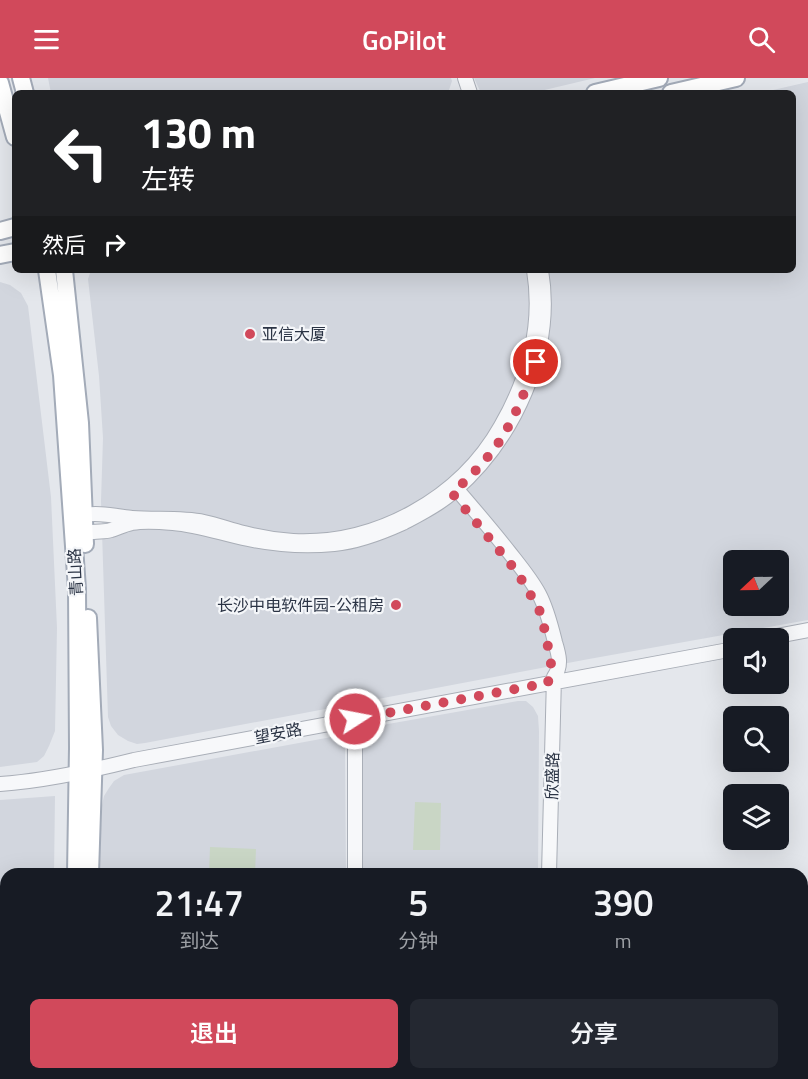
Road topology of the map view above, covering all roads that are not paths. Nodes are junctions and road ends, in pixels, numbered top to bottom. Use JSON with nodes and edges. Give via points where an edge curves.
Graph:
{"nodes":[{"id":1,"x":659,"y":78,"type":"edge"},
{"id":2,"x":736,"y":78,"type":"edge"},
{"id":3,"x":0,"y":83,"type":"edge"},
{"id":4,"x":609,"y":90,"type":"edge"},
{"id":5,"x":684,"y":90,"type":"edge"},
{"id":6,"x":12,"y":126,"type":"edge"},
{"id":7,"x":47,"y":273,"type":"edge"},
{"id":8,"x":64,"y":273,"type":"edge"},
{"id":9,"x":534,"y":273,"type":"edge"},
{"id":10,"x":541,"y":273,"type":"edge"},
{"id":11,"x":452,"y":489,"type":"junction"},
{"id":12,"x":80,"y":524,"type":"junction"},
{"id":13,"x":808,"y":630,"type":"edge"},
{"id":14,"x":789,"y":634,"type":"edge"},
{"id":15,"x":808,"y":635,"type":"edge"},
{"id":16,"x":789,"y":639,"type":"edge"},
{"id":17,"x":723,"y":646,"type":"edge"},
{"id":18,"x":723,"y":651,"type":"edge"},
{"id":19,"x":551,"y":680,"type":"junction"},
{"id":20,"x":353,"y":717,"type":"junction"},
{"id":21,"x":86,"y":769,"type":"junction"},
{"id":22,"x":0,"y":779,"type":"edge"},
{"id":23,"x":0,"y":784,"type":"edge"},
{"id":24,"x":77,"y":868,"type":"edge"},
{"id":25,"x":90,"y":868,"type":"edge"},
{"id":26,"x":353,"y":868,"type":"edge"},
{"id":27,"x":544,"y":868,"type":"edge"},
{"id":28,"x":549,"y":868,"type":"edge"}],
"edges":[{"from":1,"to":4,"type":"main road"},
{"from":2,"to":5,"type":"main road"},
{"from":3,"to":6,"type":"main road"},
{"from":7,"to":12,"type":"main road","name":"青山路"},
{"from":8,"to":12,"type":"main road","name":"青山路","via":[[80,423]]},
{"from":9,"to":11,"type":"street","via":[[535,334],[524,378],[494,439]]},
{"from":10,"to":11,"type":"street","via":[[541,340],[530,380],[499,442]]},
{"from":11,"to":12,"type":"street","via":[[427,510],[396,526],[336,544],[273,543],[172,523],[132,523],[110,531]]},
{"from":11,"to":19,"type":"street","via":[[498,538],[538,593],[560,662]]},
{"from":12,"to":21,"type":"main road","name":"青山路","via":[[77,589]]},
{"from":13,"to":14,"type":"street"},
{"from":15,"to":16,"type":"street"},
{"from":17,"to":19,"type":"street","name":"望安路"},
{"from":18,"to":19,"type":"street","name":"望安路"},
{"from":19,"to":20,"type":"street","name":"望安路"},
{"from":19,"to":27,"type":"street","name":"欣盛路"},
{"from":19,"to":28,"type":"street","name":"欣盛路"},
{"from":20,"to":21,"type":"street","name":"望安路"},
{"from":20,"to":26,"type":"street"},
{"from":21,"to":22,"type":"street","name":"望安路"},
{"from":21,"to":23,"type":"street","name":"望安路"},
{"from":21,"to":24,"type":"main road","name":"青山路"},
{"from":21,"to":25,"type":"main road","name":"青山路"}]}
